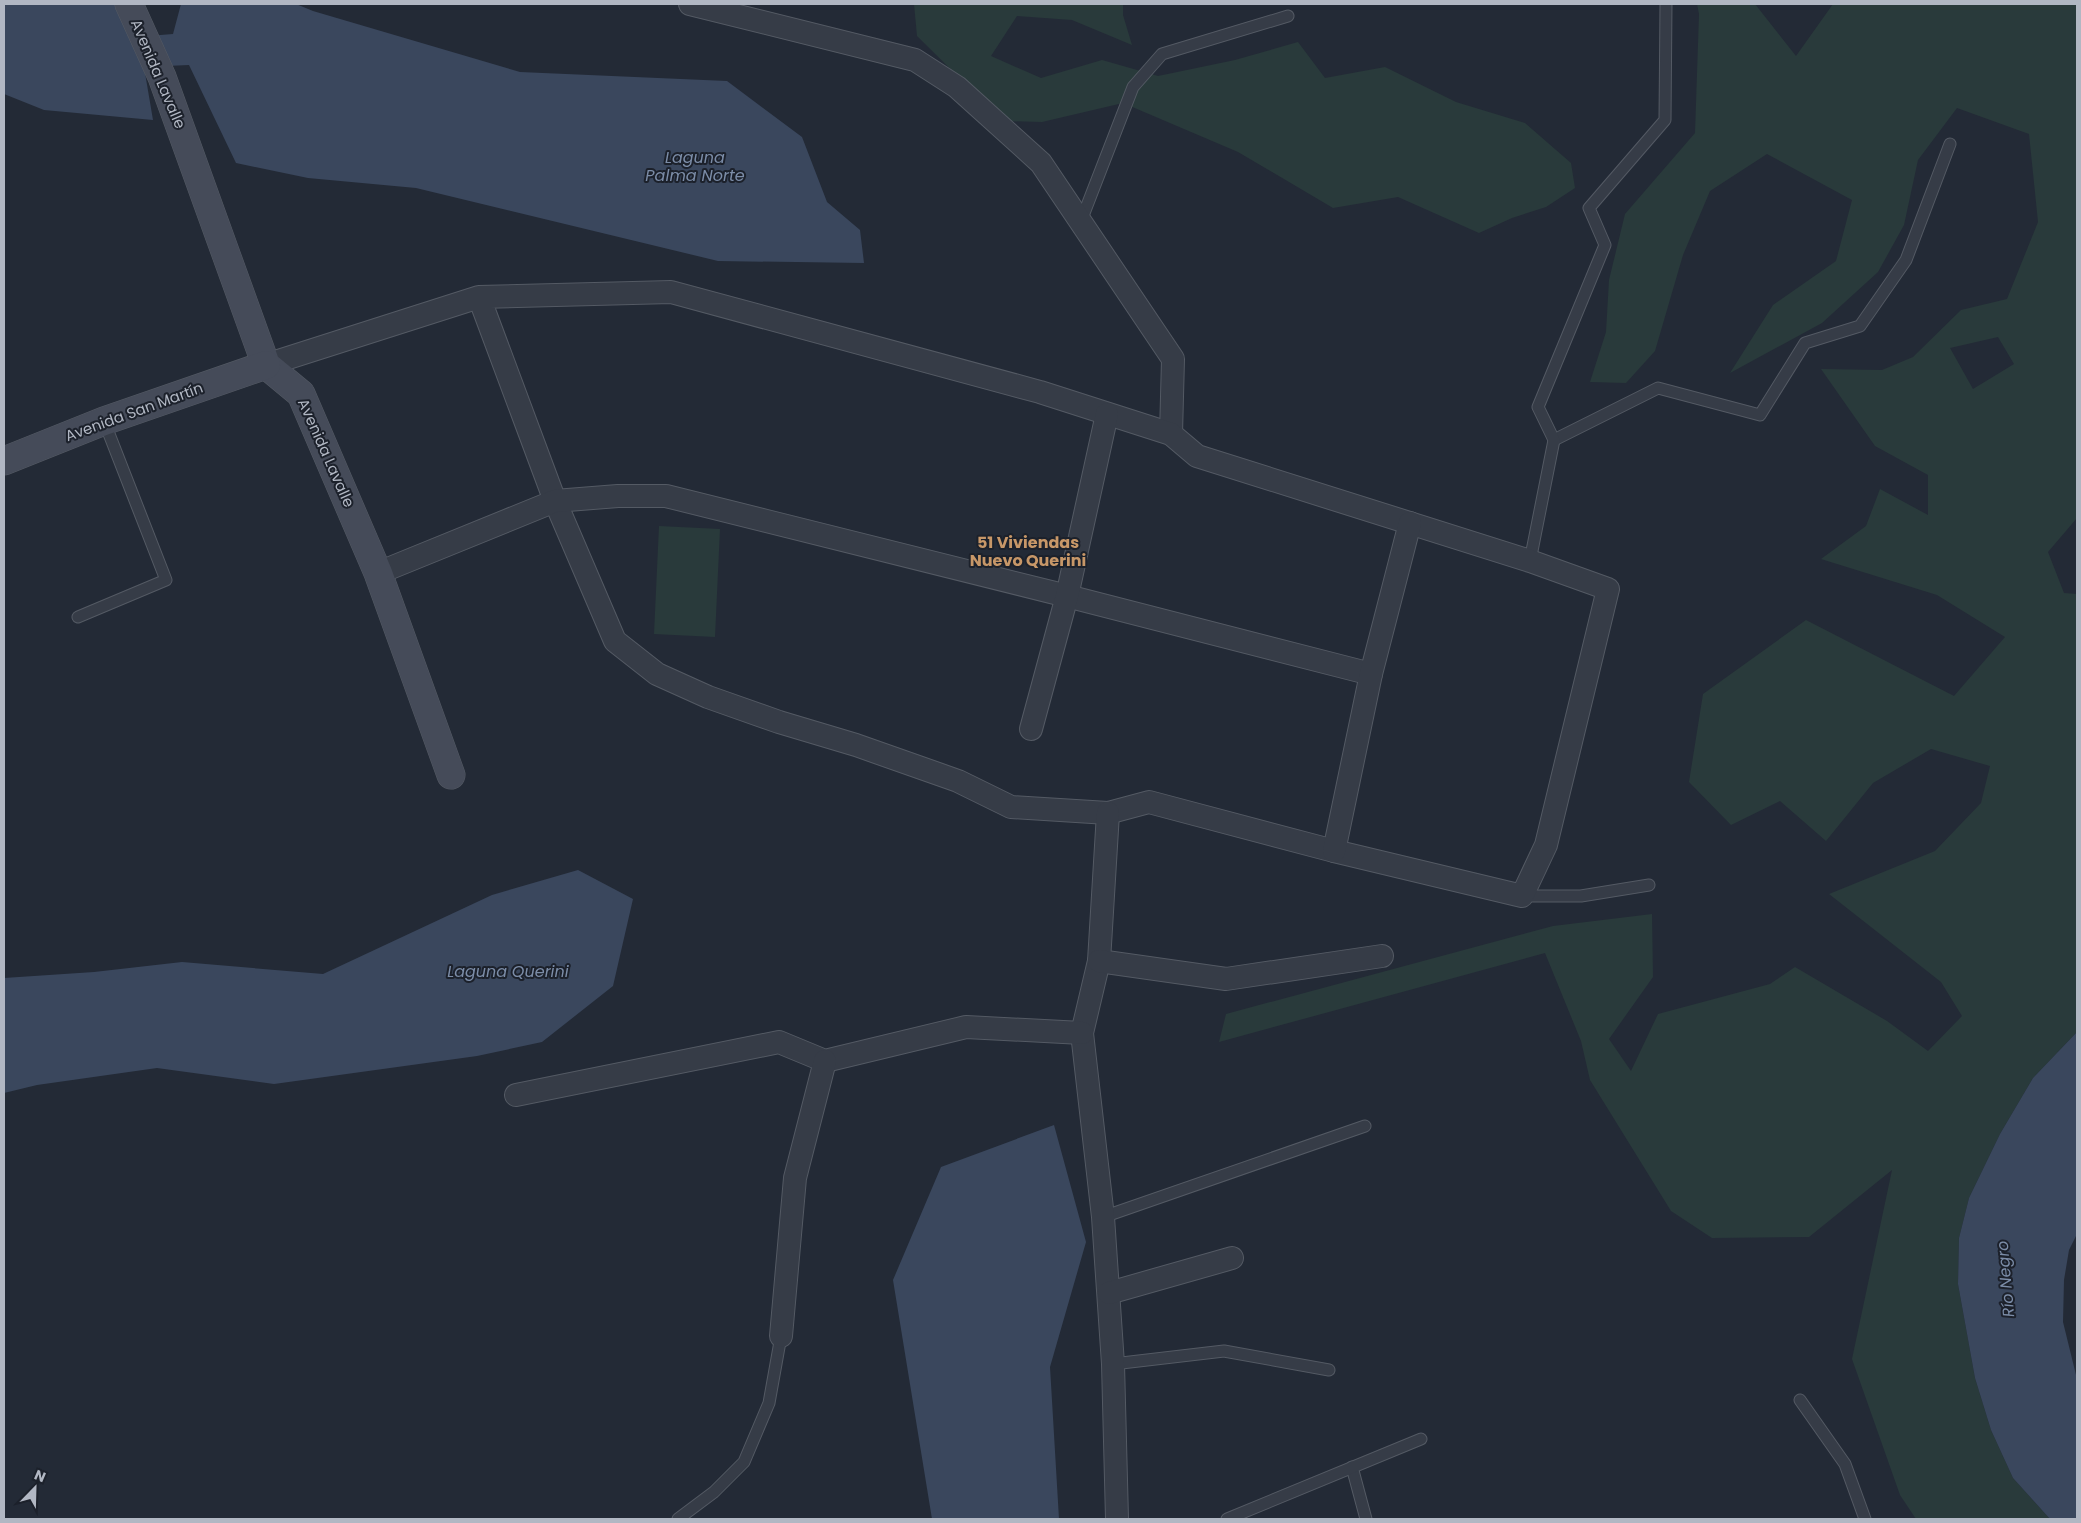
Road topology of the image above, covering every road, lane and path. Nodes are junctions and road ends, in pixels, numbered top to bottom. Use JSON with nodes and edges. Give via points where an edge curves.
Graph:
{"nodes":[{"id":1,"x":129,"y":4,"type":"edge"},
{"id":2,"x":690,"y":4,"type":"edge"},
{"id":3,"x":1666,"y":4,"type":"edge"},
{"id":4,"x":1288,"y":16,"type":"dead end"},
{"id":5,"x":1950,"y":144,"type":"dead end"},
{"id":6,"x":1081,"y":222,"type":"junction"},
{"id":7,"x":479,"y":297,"type":"junction"},
{"id":8,"x":266,"y":365,"type":"junction"},
{"id":9,"x":1106,"y":414,"type":"junction"},
{"id":10,"x":104,"y":421,"type":"junction"},
{"id":11,"x":1170,"y":434,"type":"junction"},
{"id":12,"x":1554,"y":440,"type":"junction"},
{"id":13,"x":4,"y":461,"type":"edge"},
{"id":14,"x":555,"y":501,"type":"junction"},
{"id":15,"x":1410,"y":523,"type":"junction"},
{"id":16,"x":1530,"y":561,"type":"junction"},
{"id":17,"x":378,"y":572,"type":"junction"},
{"id":18,"x":1067,"y":596,"type":"junction"},
{"id":19,"x":78,"y":617,"type":"dead end"},
{"id":20,"x":1371,"y":674,"type":"junction"},
{"id":21,"x":1031,"y":729,"type":"dead end"},
{"id":22,"x":451,"y":775,"type":"dead end"},
{"id":23,"x":1108,"y":813,"type":"junction"},
{"id":24,"x":1334,"y":851,"type":"junction"},
{"id":25,"x":1650,"y":885,"type":"dead end"},
{"id":26,"x":1522,"y":896,"type":"junction"},
{"id":27,"x":1382,"y":956,"type":"dead end"},
{"id":28,"x":1099,"y":961,"type":"junction"},
{"id":29,"x":1082,"y":1033,"type":"junction"},
{"id":30,"x":825,"y":1061,"type":"junction"},
{"id":31,"x":516,"y":1095,"type":"dead end"},
{"id":32,"x":1365,"y":1126,"type":"dead end"},
{"id":33,"x":1103,"y":1217,"type":"junction"},
{"id":34,"x":1232,"y":1258,"type":"dead end"},
{"id":35,"x":1109,"y":1293,"type":"junction"},
{"id":36,"x":781,"y":1336,"type":"joint"},
{"id":37,"x":1113,"y":1364,"type":"junction"},
{"id":38,"x":1329,"y":1370,"type":"dead end"},
{"id":39,"x":1800,"y":1400,"type":"dead end"},
{"id":40,"x":1421,"y":1439,"type":"dead end"},
{"id":41,"x":1352,"y":1468,"type":"junction"},
{"id":42,"x":678,"y":1519,"type":"edge"},
{"id":43,"x":1117,"y":1519,"type":"edge"},
{"id":44,"x":1227,"y":1519,"type":"edge"},
{"id":45,"x":1366,"y":1519,"type":"edge"},
{"id":46,"x":1865,"y":1519,"type":"edge"}],
"edges":[{"from":1,"to":8,"type":"street","name":"Avenida Lavalle","via":[[162,77]]},
{"from":2,"to":6,"type":"street","via":[[915,60],[957,87],[1041,163]]},
{"from":3,"to":12,"type":"lane","via":[[1665,120],[1589,208],[1604,245],[1538,406]]},
{"from":4,"to":6,"type":"lane","via":[[1162,54],[1133,87]]},
{"from":5,"to":12,"type":"lane","via":[[1906,260],[1896,275],[1860,326],[1805,343],[1760,415],[1658,388]]},
{"from":6,"to":11,"type":"street","via":[[1173,360]]},
{"from":7,"to":8,"type":"street"},
{"from":7,"to":9,"type":"street","via":[[671,292],[1040,392]]},
{"from":7,"to":14,"type":"street"},
{"from":8,"to":10,"type":"street","name":"Avenida San Martín"},
{"from":8,"to":17,"type":"street","name":"Avenida Lavalle","via":[[301,394]]},
{"from":9,"to":11,"type":"street"},
{"from":9,"to":18,"type":"street"},
{"from":10,"to":13,"type":"street","name":"Avenida San Martín"},
{"from":10,"to":19,"type":"lane","via":[[166,580]]},
{"from":11,"to":15,"type":"street","via":[[1197,456]]},
{"from":12,"to":16,"type":"lane"},
{"from":14,"to":17,"type":"street"},
{"from":14,"to":18,"type":"street","via":[[666,496]]},
{"from":14,"to":23,"type":"street","via":[[615,641],[657,674],[708,697],[958,781],[1011,807]]},
{"from":15,"to":16,"type":"street"},
{"from":15,"to":20,"type":"street"},
{"from":16,"to":26,"type":"street","via":[[1608,589],[1546,845]]},
{"from":17,"to":22,"type":"street","name":"Avenida Lavalle"},
{"from":18,"to":20,"type":"street"},
{"from":18,"to":21,"type":"street"},
{"from":20,"to":24,"type":"street"},
{"from":23,"to":24,"type":"street","via":[[1149,802]]},
{"from":23,"to":28,"type":"street"},
{"from":24,"to":26,"type":"street"},
{"from":25,"to":26,"type":"lane","via":[[1581,896]]},
{"from":27,"to":28,"type":"street","via":[[1226,979]]},
{"from":28,"to":29,"type":"street"},
{"from":29,"to":30,"type":"street","via":[[966,1027]]},
{"from":29,"to":33,"type":"street"},
{"from":30,"to":31,"type":"street","via":[[779,1042]]},
{"from":30,"to":36,"type":"street","via":[[795,1178]]},
{"from":32,"to":33,"type":"lane"},
{"from":33,"to":35,"type":"street"},
{"from":34,"to":35,"type":"street"},
{"from":35,"to":37,"type":"street"},
{"from":36,"to":42,"type":"lane","via":[[769,1403],[744,1462],[714,1492]]},
{"from":37,"to":38,"type":"lane","via":[[1224,1351]]},
{"from":37,"to":43,"type":"street"},
{"from":39,"to":46,"type":"lane","via":[[1845,1464]]},
{"from":40,"to":41,"type":"lane"},
{"from":41,"to":44,"type":"lane"},
{"from":41,"to":45,"type":"lane"}]}
